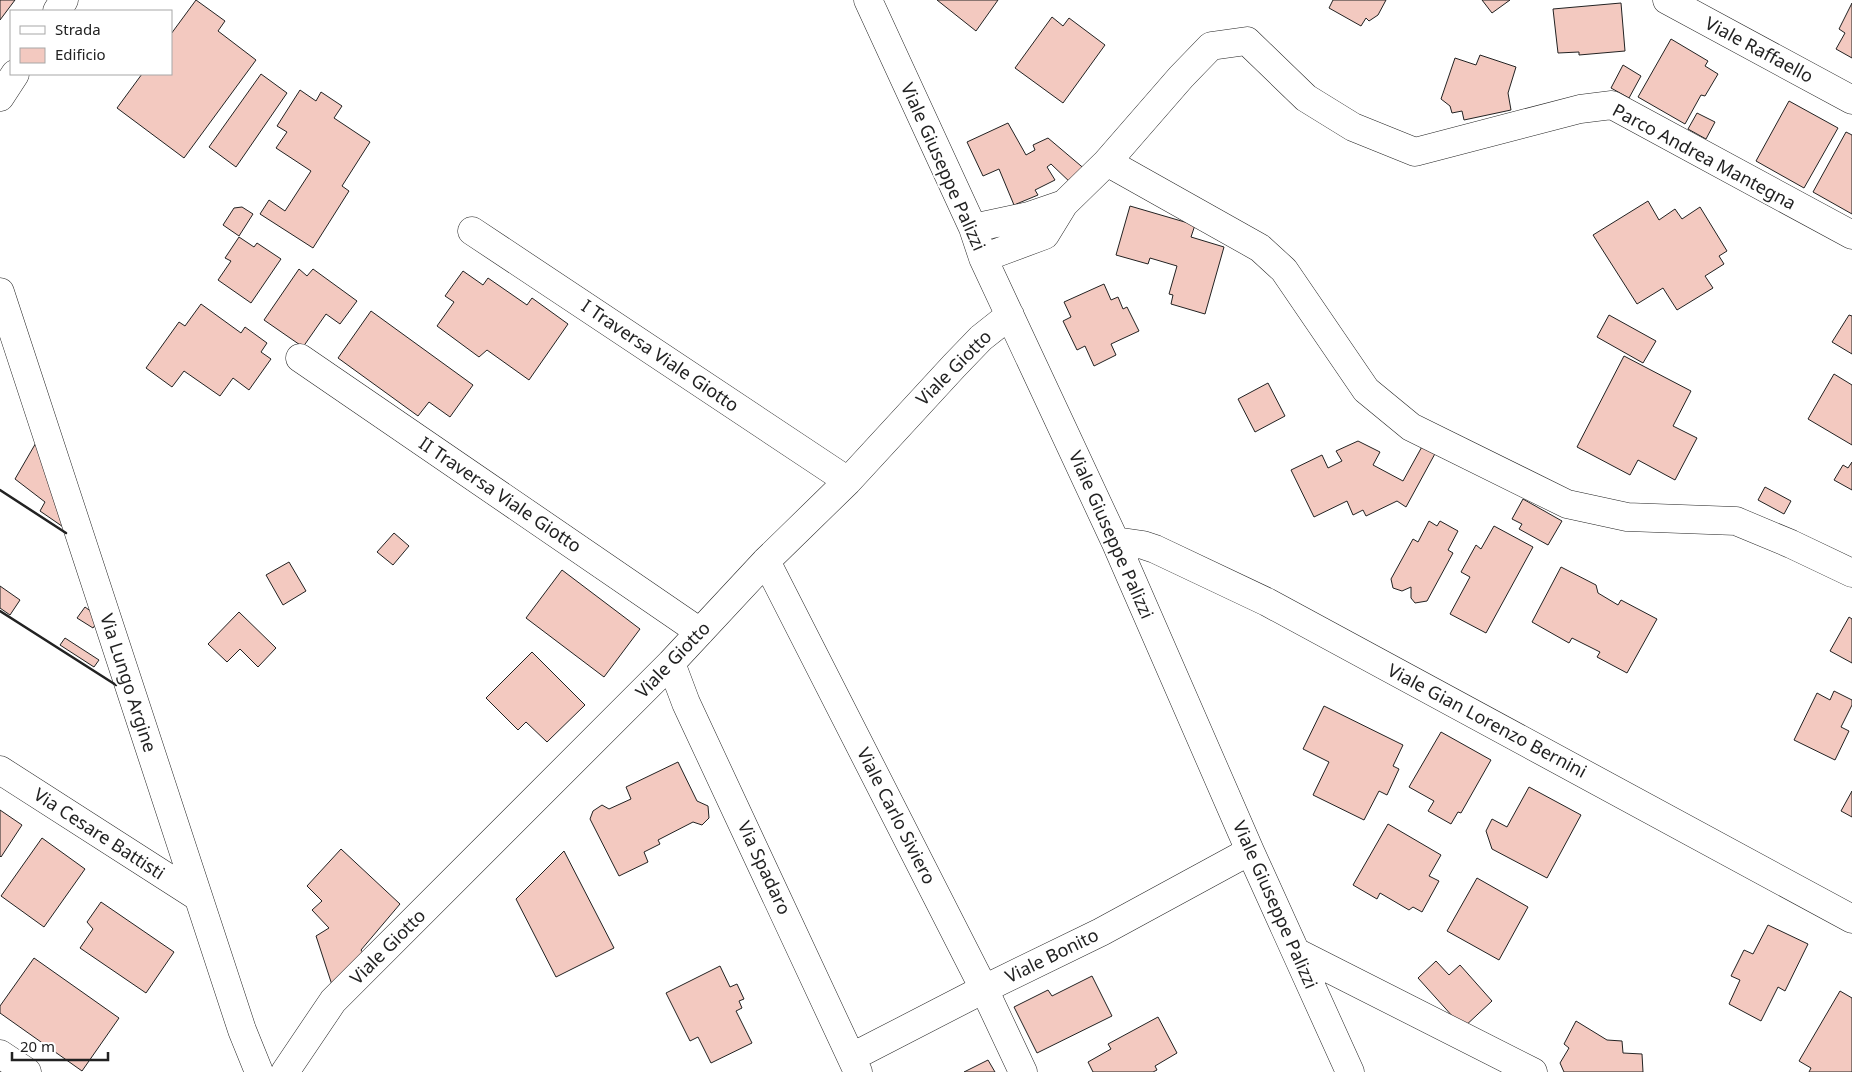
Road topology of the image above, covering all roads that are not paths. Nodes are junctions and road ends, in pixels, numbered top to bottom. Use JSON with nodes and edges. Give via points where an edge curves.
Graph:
{"nodes":[{"id":1,"x":868,"y":0,"type":"edge"},
{"id":2,"x":1667,"y":0,"type":"edge"},
{"id":3,"x":14,"y":75,"type":"edge"},
{"id":4,"x":0,"y":97,"type":"edge"},
{"id":5,"x":1852,"y":100,"type":"edge"},
{"id":6,"x":1107,"y":162,"type":"junction"},
{"id":7,"x":1064,"y":204,"type":"junction"},
{"id":8,"x":973,"y":228,"type":"junction"},
{"id":9,"x":472,"y":231,"type":"dead end"},
{"id":10,"x":1852,"y":235,"type":"edge"},
{"id":11,"x":983,"y":258,"type":"junction"},
{"id":12,"x":0,"y":292,"type":"edge"},
{"id":13,"x":1010,"y":315,"type":"junction"},
{"id":14,"x":300,"y":358,"type":"dead end"},
{"id":15,"x":848,"y":481,"type":"junction"},
{"id":16,"x":1115,"y":541,"type":"junction"},
{"id":17,"x":766,"y":561,"type":"junction"},
{"id":18,"x":1852,"y":573,"type":"edge"},
{"id":19,"x":700,"y":632,"type":"junction"},
{"id":20,"x":671,"y":663,"type":"junction"},
{"id":21,"x":0,"y":770,"type":"edge"},
{"id":22,"x":1250,"y":850,"type":"junction"},
{"id":23,"x":198,"y":897,"type":"junction"},
{"id":24,"x":1852,"y":919,"type":"edge"},
{"id":25,"x":1296,"y":952,"type":"junction"},
{"id":26,"x":984,"y":989,"type":"junction"},
{"id":27,"x":0,"y":1054,"type":"edge"},
{"id":28,"x":855,"y":1065,"type":"edge"},
{"id":29,"x":27,"y":1072,"type":"edge"},
{"id":30,"x":259,"y":1072,"type":"edge"},
{"id":31,"x":285,"y":1072,"type":"edge"},
{"id":32,"x":1023,"y":1072,"type":"edge"},
{"id":33,"x":1350,"y":1072,"type":"edge"},
{"id":34,"x":1533,"y":1072,"type":"edge"}],
"edges":[{"from":1,"to":8,"type":"street","name":"Viale Giuseppe Palizzi"},
{"from":2,"to":5,"type":"street","name":"Viale Raffaello"},
{"from":3,"to":4,"type":"street"},
{"from":6,"to":7,"type":"street","name":"Parco Andrea Mantegna"},
{"from":6,"to":10,"type":"street","name":"Parco Andrea Mantegna","via":[[1211,46],[1246,41],[1306,98],[1353,128],[1415,152],[1580,108],[1612,105]]},
{"from":6,"to":18,"type":"street","via":[[1260,248],[1284,270],[1366,390],[1411,427],[1567,504],[1627,517],[1736,520]]},
{"from":7,"to":8,"type":"street","name":"Parco Andrea Mantegna","via":[[1024,218]]},
{"from":7,"to":11,"type":"street","via":[[1045,235]]},
{"from":8,"to":11,"type":"street","name":"Viale Giuseppe Palizzi"},
{"from":9,"to":15,"type":"street","name":"I Traversa Viale Giotto"},
{"from":11,"to":13,"type":"street","name":"Viale Giuseppe Palizzi"},
{"from":12,"to":23,"type":"street","name":"Via Lungo Argine"},
{"from":13,"to":15,"type":"street","name":"Viale Giotto","via":[[981,338]]},
{"from":13,"to":16,"type":"street","name":"Viale Giuseppe Palizzi"},
{"from":14,"to":19,"type":"street","name":"II Traversa Viale Giotto"},
{"from":15,"to":17,"type":"street","name":"Viale Giotto"},
{"from":16,"to":22,"type":"street","name":"Viale Giuseppe Palizzi"},
{"from":16,"to":24,"type":"street","name":"Viale Gian Lorenzo Bernini","via":[[1154,549],[1267,602]]},
{"from":17,"to":19,"type":"street","name":"Viale Giotto"},
{"from":17,"to":26,"type":"street","name":"Viale Carlo Siviero"},
{"from":19,"to":20,"type":"street","name":"Viale Giotto"},
{"from":20,"to":28,"type":"street","name":"Via Spadaro","via":[[686,703]]},
{"from":20,"to":31,"type":"street","name":"Viale Giotto","via":[[333,1001]]},
{"from":21,"to":23,"type":"street","name":"Via Cesare Battisti"},
{"from":22,"to":25,"type":"street","name":"Viale Giuseppe Palizzi"},
{"from":22,"to":26,"type":"street","name":"Viale Bonito","via":[[1101,932]]},
{"from":23,"to":30,"type":"street","name":"Via Lungo Argine"},
{"from":25,"to":33,"type":"street","name":"Viale Giuseppe Palizzi"},
{"from":25,"to":34,"type":"street"},
{"from":26,"to":28,"type":"street","name":"Viale Bonito"},
{"from":26,"to":32,"type":"street","name":"Viale Carlo Siviero"},
{"from":27,"to":29,"type":"street"}]}
